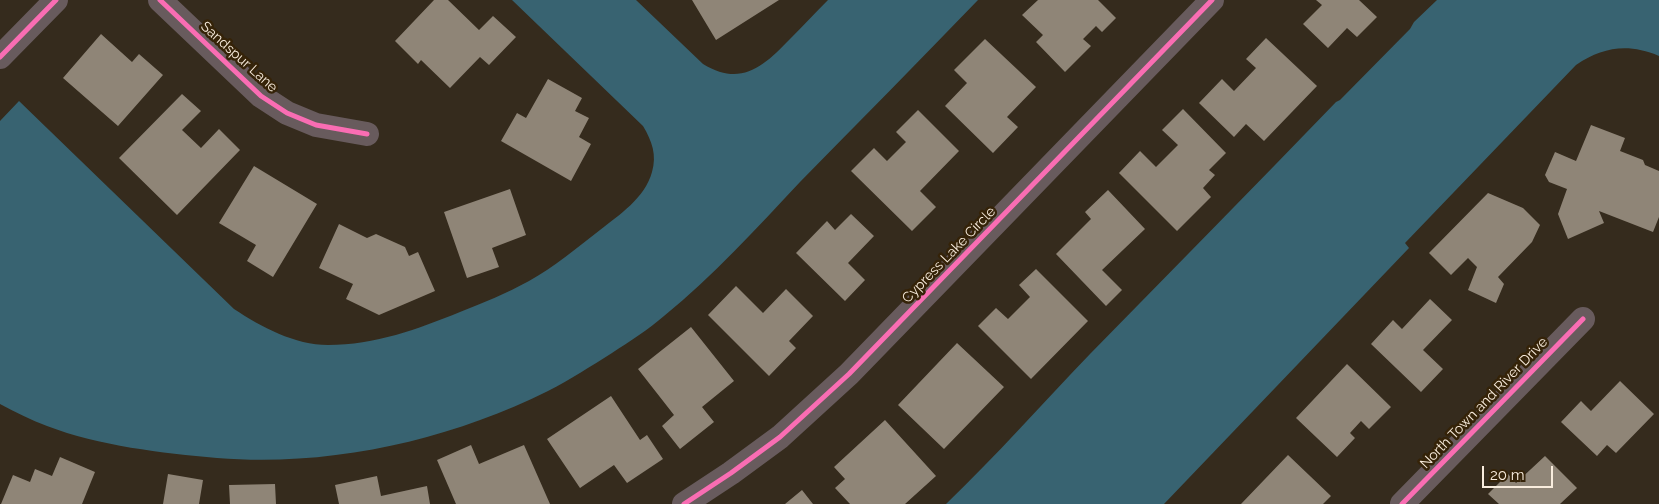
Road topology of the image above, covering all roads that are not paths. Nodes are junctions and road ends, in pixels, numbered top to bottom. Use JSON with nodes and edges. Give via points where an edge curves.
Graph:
{"nodes":[{"id":1,"x":56,"y":0,"type":"edge"},
{"id":2,"x":160,"y":0,"type":"edge"},
{"id":3,"x":1212,"y":0,"type":"edge"},
{"id":4,"x":0,"y":57,"type":"edge"},
{"id":5,"x":367,"y":134,"type":"dead end"},
{"id":6,"x":1583,"y":319,"type":"dead end"},
{"id":7,"x":684,"y":504,"type":"edge"},
{"id":8,"x":1402,"y":504,"type":"edge"}],
"edges":[{"from":1,"to":4,"type":"street"},
{"from":2,"to":5,"type":"street","name":"Sandspur Lane","via":[[261,96],[287,113],[316,125]]},
{"from":3,"to":7,"type":"street","name":"Cypress Lake Circle","via":[[849,374],[780,437]]},
{"from":6,"to":8,"type":"street","name":"North Town and River Drive"}]}
